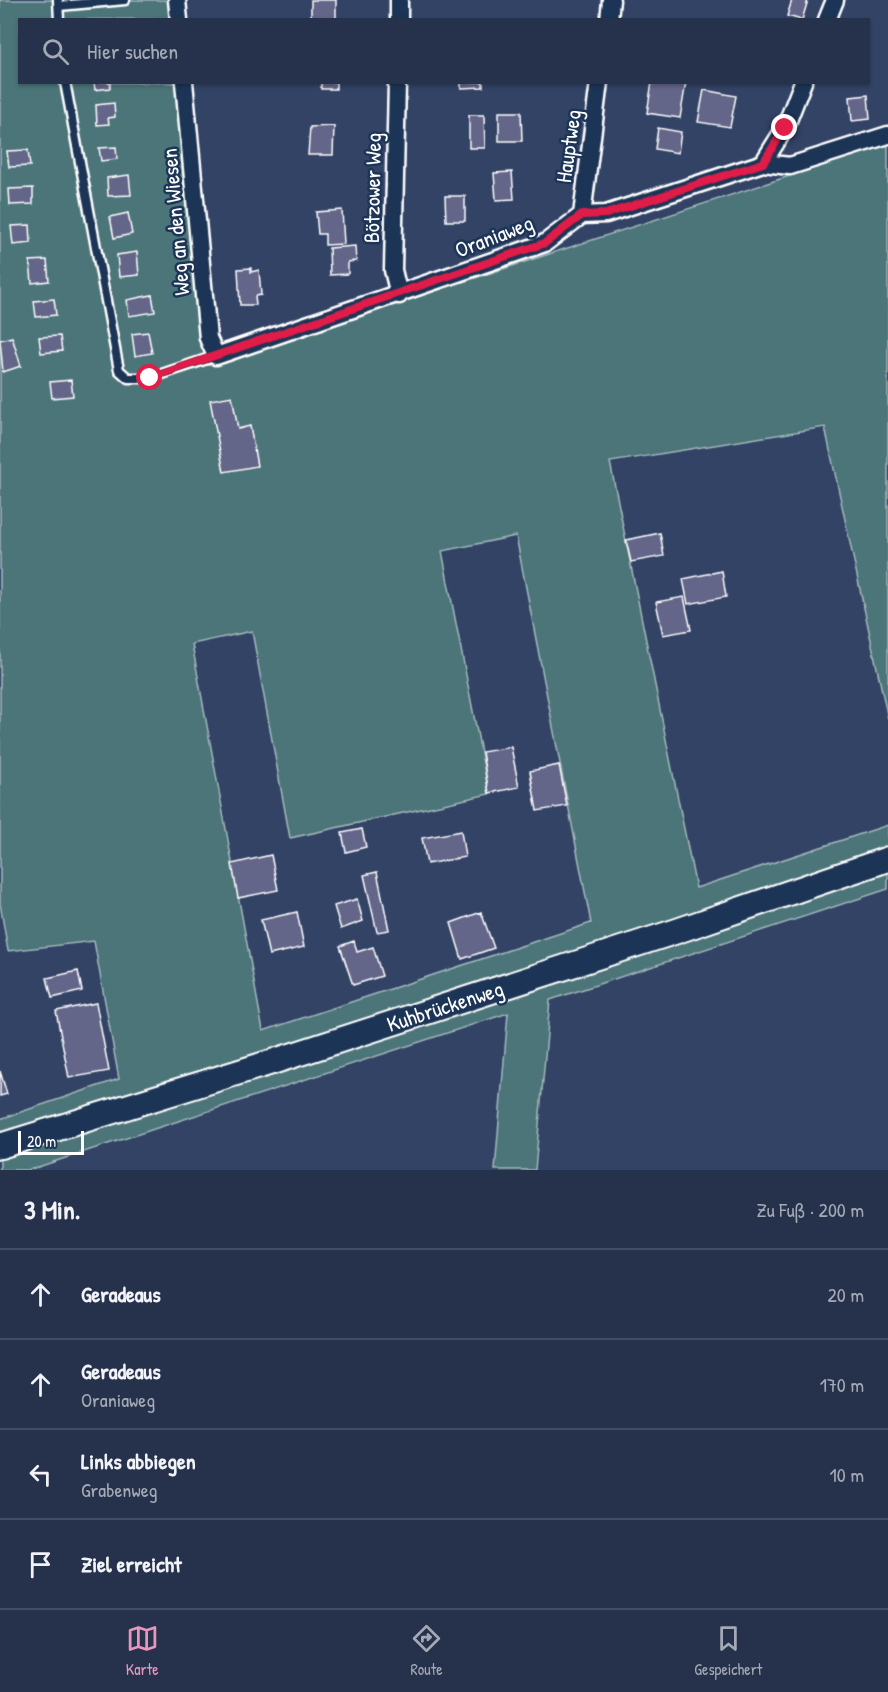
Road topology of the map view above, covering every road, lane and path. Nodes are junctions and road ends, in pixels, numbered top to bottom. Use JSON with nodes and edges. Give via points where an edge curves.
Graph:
{"nodes":[{"id":1,"x":124,"y":0,"type":"edge"},
{"id":2,"x":177,"y":0,"type":"edge"},
{"id":3,"x":399,"y":0,"type":"edge"},
{"id":4,"x":611,"y":0,"type":"edge"},
{"id":5,"x":835,"y":0,"type":"edge"},
{"id":6,"x":58,"y":3,"type":"edge"},
{"id":7,"x":59,"y":18,"type":"edge"},
{"id":8,"x":178,"y":18,"type":"edge"},
{"id":9,"x":399,"y":18,"type":"edge"},
{"id":10,"x":609,"y":18,"type":"edge"},
{"id":11,"x":828,"y":18,"type":"edge"},
{"id":12,"x":65,"y":84,"type":"edge"},
{"id":13,"x":184,"y":84,"type":"edge"},
{"id":14,"x":397,"y":84,"type":"edge"},
{"id":15,"x":599,"y":84,"type":"edge"},
{"id":16,"x":802,"y":84,"type":"edge"},
{"id":17,"x":888,"y":135,"type":"edge"},
{"id":18,"x":763,"y":163,"type":"junction"},
{"id":19,"x":582,"y":215,"type":"junction"},
{"id":20,"x":399,"y":295,"type":"junction"},
{"id":21,"x":216,"y":356,"type":"junction"},
{"id":22,"x":888,"y":859,"type":"edge"},
{"id":23,"x":0,"y":1146,"type":"edge"}],
"edges":[{"from":1,"to":6,"type":"lane"},
{"from":2,"to":8,"type":"street"},
{"from":3,"to":9,"type":"street"},
{"from":4,"to":10,"type":"street"},
{"from":5,"to":11,"type":"street"},
{"from":6,"to":7,"type":"lane"},
{"from":12,"to":21,"type":"lane","via":[[119,370],[128,378],[150,378]]},
{"from":13,"to":21,"type":"street","name":"Weg an den Wiesen","via":[[208,338]]},
{"from":14,"to":20,"type":"street","name":"Bötzower Weg","via":[[393,270]]},
{"from":15,"to":19,"type":"street","name":"Hauptweg"},
{"from":16,"to":18,"type":"street","via":[[785,128]]},
{"from":17,"to":18,"type":"street","via":[[790,166]]},
{"from":18,"to":19,"type":"street","via":[[606,214]]},
{"from":19,"to":20,"type":"street","name":"Oraniaweg","via":[[545,243]]},
{"from":20,"to":21,"type":"street","name":"Oraniaweg"},
{"from":22,"to":23,"type":"street","name":"Kuhbrückenweg","via":[[275,1061]]}]}
